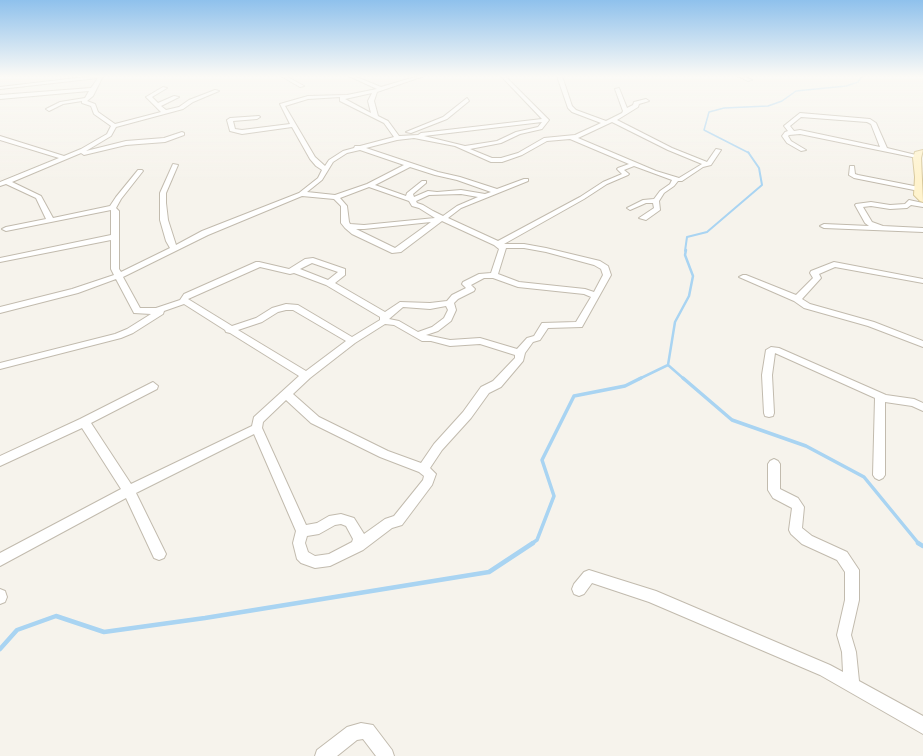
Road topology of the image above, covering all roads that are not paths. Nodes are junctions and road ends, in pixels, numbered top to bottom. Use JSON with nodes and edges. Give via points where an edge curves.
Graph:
{"nodes":[{"id":1,"x":95,"y":111,"type":"edge"},
{"id":2,"x":171,"y":111,"type":"edge"},
{"id":3,"x":285,"y":111,"type":"edge"},
{"id":4,"x":371,"y":111,"type":"edge"},
{"id":5,"x":455,"y":111,"type":"edge"},
{"id":6,"x":537,"y":111,"type":"edge"},
{"id":7,"x":575,"y":111,"type":"edge"},
{"id":8,"x":626,"y":111,"type":"edge"},
{"id":9,"x":166,"y":113,"type":"joint"},
{"id":10,"x":257,"y":117,"type":"dead end"},
{"id":11,"x":611,"y":119,"type":"junction"},
{"id":12,"x":546,"y":120,"type":"junction"},
{"id":13,"x":604,"y":122,"type":"junction"},
{"id":14,"x":293,"y":125,"type":"junction"},
{"id":15,"x":114,"y":126,"type":"junction"},
{"id":16,"x":791,"y":132,"type":"junction"},
{"id":17,"x":182,"y":134,"type":"dead end"},
{"id":18,"x":397,"y":136,"type":"junction"},
{"id":19,"x":414,"y":136,"type":"junction"},
{"id":20,"x":0,"y":138,"type":"edge"},
{"id":21,"x":572,"y":138,"type":"junction"},
{"id":22,"x":357,"y":147,"type":"junction"},
{"id":23,"x":464,"y":148,"type":"junction"},
{"id":24,"x":884,"y":149,"type":"junction"},
{"id":25,"x":718,"y":150,"type":"dead end"},
{"id":26,"x":803,"y":150,"type":"dead end"},
{"id":27,"x":76,"y":154,"type":"junction"},
{"id":28,"x":920,"y":155,"type":"edge"},
{"id":29,"x":66,"y":158,"type":"junction"},
{"id":30,"x":634,"y":164,"type":"junction"},
{"id":31,"x":708,"y":164,"type":"junction"},
{"id":32,"x":175,"y":165,"type":"dead end"},
{"id":33,"x":409,"y":165,"type":"junction"},
{"id":34,"x":852,"y":168,"type":"dead end"},
{"id":35,"x":326,"y":170,"type":"junction"},
{"id":36,"x":140,"y":171,"type":"dead end"},
{"id":37,"x":676,"y":179,"type":"junction"},
{"id":38,"x":526,"y":180,"type":"dead end"},
{"id":39,"x":424,"y":182,"type":"dead end"},
{"id":40,"x":3,"y":183,"type":"edge"},
{"id":41,"x":369,"y":185,"type":"junction"},
{"id":42,"x":921,"y":187,"type":"edge"},
{"id":43,"x":498,"y":192,"type":"junction"},
{"id":44,"x":301,"y":194,"type":"junction"},
{"id":45,"x":486,"y":196,"type":"junction"},
{"id":46,"x":336,"y":197,"type":"junction"},
{"id":47,"x":923,"y":199,"type":"edge"},
{"id":48,"x":412,"y":200,"type":"junction"},
{"id":49,"x":656,"y":201,"type":"junction"},
{"id":50,"x":923,"y":204,"type":"edge"},
{"id":51,"x":113,"y":208,"type":"junction"},
{"id":52,"x":630,"y":208,"type":"dead end"},
{"id":53,"x":643,"y":218,"type":"dead end"},
{"id":54,"x":441,"y":220,"type":"junction"},
{"id":55,"x":51,"y":221,"type":"junction"},
{"id":56,"x":348,"y":226,"type":"junction"},
{"id":57,"x":824,"y":226,"type":"dead end"},
{"id":58,"x":6,"y":229,"type":"dead end"},
{"id":59,"x":884,"y":230,"type":"junction"},
{"id":60,"x":923,"y":230,"type":"edge"},
{"id":61,"x":114,"y":238,"type":"junction"},
{"id":62,"x":499,"y":244,"type":"junction"},
{"id":63,"x":175,"y":249,"type":"junction"},
{"id":64,"x":0,"y":260,"type":"edge"},
{"id":65,"x":294,"y":270,"type":"junction"},
{"id":66,"x":494,"y":275,"type":"junction"},
{"id":67,"x":118,"y":277,"type":"junction"},
{"id":68,"x":743,"y":277,"type":"dead end"},
{"id":69,"x":923,"y":281,"type":"edge"},
{"id":70,"x":329,"y":283,"type":"junction"},
{"id":71,"x":596,"y":296,"type":"junction"},
{"id":72,"x":797,"y":299,"type":"junction"},
{"id":73,"x":185,"y":302,"type":"junction"},
{"id":74,"x":450,"y":303,"type":"junction"},
{"id":75,"x":169,"y":307,"type":"junction"},
{"id":76,"x":0,"y":310,"type":"edge"},
{"id":77,"x":140,"y":312,"type":"junction"},
{"id":78,"x":384,"y":319,"type":"junction"},
{"id":79,"x":139,"y":325,"type":"junction"},
{"id":80,"x":229,"y":330,"type":"junction"},
{"id":81,"x":417,"y":335,"type":"junction"},
{"id":82,"x":352,"y":340,"type":"junction"},
{"id":83,"x":923,"y":344,"type":"edge"},
{"id":84,"x":520,"y":352,"type":"junction"},
{"id":85,"x":0,"y":366,"type":"edge"},
{"id":86,"x":306,"y":376,"type":"junction"},
{"id":87,"x":153,"y":386,"type":"dead end"},
{"id":88,"x":287,"y":395,"type":"junction"},
{"id":89,"x":884,"y":398,"type":"junction"},
{"id":90,"x":923,"y":407,"type":"edge"},
{"id":91,"x":769,"y":413,"type":"dead end"},
{"id":92,"x":84,"y":422,"type":"junction"},
{"id":93,"x":257,"y":428,"type":"junction"},
{"id":94,"x":0,"y":461,"type":"edge"},
{"id":95,"x":774,"y":464,"type":"dead end"},
{"id":96,"x":423,"y":469,"type":"junction"},
{"id":97,"x":879,"y":475,"type":"dead end"},
{"id":98,"x":129,"y":491,"type":"junction"},
{"id":99,"x":302,"y":531,"type":"junction"},
{"id":100,"x":358,"y":546,"type":"junction"},
{"id":101,"x":159,"y":554,"type":"dead end"},
{"id":102,"x":0,"y":560,"type":"edge"},
{"id":103,"x":579,"y":589,"type":"dead end"},
{"id":104,"x":852,"y":684,"type":"junction"},
{"id":105,"x":923,"y":726,"type":"edge"},
{"id":106,"x":323,"y":756,"type":"edge"},
{"id":107,"x":386,"y":756,"type":"edge"}],
"edges":[{"from":1,"to":15,"type":"street"},
{"from":2,"to":9,"type":"street"},
{"from":3,"to":14,"type":"street"},
{"from":4,"to":18,"type":"street","via":[[386,122]]},
{"from":5,"to":18,"type":"street","via":[[434,123]]},
{"from":6,"to":12,"type":"street"},
{"from":7,"to":13,"type":"street"},
{"from":8,"to":11,"type":"street"},
{"from":9,"to":15,"type":"street"},
{"from":10,"to":14,"type":"street","via":[[230,120],[232,130],[242,132]]},
{"from":11,"to":13,"type":"street"},
{"from":11,"to":31,"type":"street","via":[[670,149]]},
{"from":12,"to":19,"type":"street"},
{"from":12,"to":23,"type":"street","via":[[540,128],[518,133],[499,142]]},
{"from":13,"to":21,"type":"street"},
{"from":14,"to":35,"type":"street","via":[[315,161]]},
{"from":15,"to":27,"type":"street","via":[[109,135]]},
{"from":16,"to":24,"type":"street"},
{"from":16,"to":24,"type":"street","via":[[787,126],[800,115],[868,120],[873,123]]},
{"from":16,"to":26,"type":"street","via":[[785,136],[789,142]]},
{"from":17,"to":27,"type":"street","via":[[165,140],[126,143]]},
{"from":18,"to":19,"type":"street"},
{"from":18,"to":22,"type":"street"},
{"from":19,"to":23,"type":"street"},
{"from":20,"to":29,"type":"street"},
{"from":21,"to":23,"type":"street","via":[[546,139],[520,154],[496,160]]},
{"from":21,"to":30,"type":"street"},
{"from":22,"to":33,"type":"street"},
{"from":22,"to":35,"type":"street","via":[[331,161]]},
{"from":24,"to":28,"type":"street"},
{"from":25,"to":31,"type":"street"},
{"from":27,"to":29,"type":"street"},
{"from":28,"to":42,"type":"street"},
{"from":29,"to":40,"type":"street"},
{"from":30,"to":37,"type":"street"},
{"from":30,"to":62,"type":"street","via":[[620,169],[626,174],[605,183]]},
{"from":31,"to":37,"type":"street","via":[[680,180]]},
{"from":32,"to":63,"type":"street","via":[[163,193],[163,203],[164,220]]},
{"from":33,"to":41,"type":"street"},
{"from":33,"to":43,"type":"street"},
{"from":34,"to":42,"type":"street","via":[[852,175],[856,177]]},
{"from":35,"to":44,"type":"street","via":[[320,179]]},
{"from":36,"to":51,"type":"street"},
{"from":37,"to":49,"type":"street"},
{"from":38,"to":43,"type":"street"},
{"from":39,"to":48,"type":"street","via":[[409,194]]},
{"from":40,"to":55,"type":"street","via":[[39,197]]},
{"from":41,"to":46,"type":"street"},
{"from":41,"to":48,"type":"street"},
{"from":42,"to":47,"type":"street","via":[[919,195]]},
{"from":43,"to":45,"type":"street"},
{"from":44,"to":46,"type":"street"},
{"from":44,"to":63,"type":"street","via":[[205,233]]},
{"from":45,"to":48,"type":"street","via":[[461,192],[428,193]]},
{"from":45,"to":54,"type":"street","via":[[459,207]]},
{"from":46,"to":56,"type":"street","via":[[344,206],[345,223]]},
{"from":48,"to":54,"type":"street","via":[[415,205],[421,206]]},
{"from":49,"to":52,"type":"street","via":[[645,201]]},
{"from":49,"to":53,"type":"street","via":[[658,209]]},
{"from":50,"to":59,"type":"street","via":[[909,202],[907,206],[890,207],[858,205],[869,223]]},
{"from":51,"to":55,"type":"street"},
{"from":51,"to":61,"type":"street"},
{"from":54,"to":56,"type":"street","via":[[364,227]]},
{"from":54,"to":56,"type":"street","via":[[396,251],[355,232]]},
{"from":54,"to":62,"type":"street"},
{"from":55,"to":58,"type":"street"},
{"from":57,"to":59,"type":"street"},
{"from":59,"to":60,"type":"street"},
{"from":61,"to":64,"type":"street"},
{"from":61,"to":67,"type":"street","via":[[115,269]]},
{"from":62,"to":66,"type":"street","via":[[503,249]]},
{"from":62,"to":71,"type":"street","via":[[546,250],[598,263],[605,268],[607,275]]},
{"from":63,"to":67,"type":"street"},
{"from":65,"to":70,"type":"street"},
{"from":65,"to":70,"type":"street","via":[[313,260],[342,271],[342,274]]},
{"from":65,"to":73,"type":"street","via":[[286,272],[259,264],[254,265],[187,296],[184,298]]},
{"from":66,"to":71,"type":"street","via":[[518,284],[585,292]]},
{"from":66,"to":74,"type":"street","via":[[482,276],[466,284],[471,289]]},
{"from":67,"to":76,"type":"street"},
{"from":67,"to":77,"type":"street","via":[[134,307]]},
{"from":68,"to":72,"type":"street"},
{"from":69,"to":72,"type":"street","via":[[834,264],[814,273],[817,278]]},
{"from":70,"to":78,"type":"street"},
{"from":71,"to":84,"type":"street","via":[[579,325],[545,325],[537,338],[530,340]]},
{"from":72,"to":83,"type":"street","via":[[807,306],[871,324]]},
{"from":73,"to":75,"type":"street"},
{"from":73,"to":80,"type":"street"},
{"from":74,"to":78,"type":"street","via":[[430,306],[403,304]]},
{"from":74,"to":81,"type":"street","via":[[452,310],[448,319],[435,329]]},
{"from":75,"to":77,"type":"street"},
{"from":75,"to":79,"type":"street"},
{"from":77,"to":79,"type":"street"},
{"from":78,"to":81,"type":"street"},
{"from":78,"to":82,"type":"street"},
{"from":79,"to":85,"type":"street","via":[[118,336]]},
{"from":80,"to":82,"type":"street","via":[[259,320],[275,310],[295,307]]},
{"from":80,"to":86,"type":"street"},
{"from":81,"to":84,"type":"street","via":[[446,343],[480,341]]},
{"from":82,"to":86,"type":"street"},
{"from":84,"to":96,"type":"street","via":[[520,359],[497,384],[485,390]]},
{"from":86,"to":88,"type":"street"},
{"from":87,"to":92,"type":"street"},
{"from":88,"to":93,"type":"street","via":[[258,420]]},
{"from":88,"to":96,"type":"street","via":[[315,420],[384,454]]},
{"from":89,"to":90,"type":"street"},
{"from":89,"to":91,"type":"street","via":[[776,350],[770,350],[767,375]]},
{"from":89,"to":97,"type":"street","via":[[879,404]]},
{"from":92,"to":94,"type":"street"},
{"from":92,"to":98,"type":"street"},
{"from":93,"to":98,"type":"street"},
{"from":93,"to":99,"type":"street"},
{"from":95,"to":104,"type":"street","via":[[774,490],[798,507],[795,530],[807,540],[842,556],[852,570],[852,600],[844,635],[849,652]]},
{"from":96,"to":100,"type":"street","via":[[430,474],[428,482],[398,521],[389,523]]},
{"from":98,"to":101,"type":"street"},
{"from":98,"to":102,"type":"street"},
{"from":99,"to":100,"type":"street","via":[[319,528],[333,520],[345,520],[358,532]]},
{"from":99,"to":100,"type":"street","via":[[299,543],[302,555],[315,562],[330,560]]},
{"from":103,"to":104,"type":"street","via":[[589,576],[651,596]]},
{"from":104,"to":105,"type":"street"},
{"from":106,"to":107,"type":"street","via":[[353,733],[367,731]]}]}
